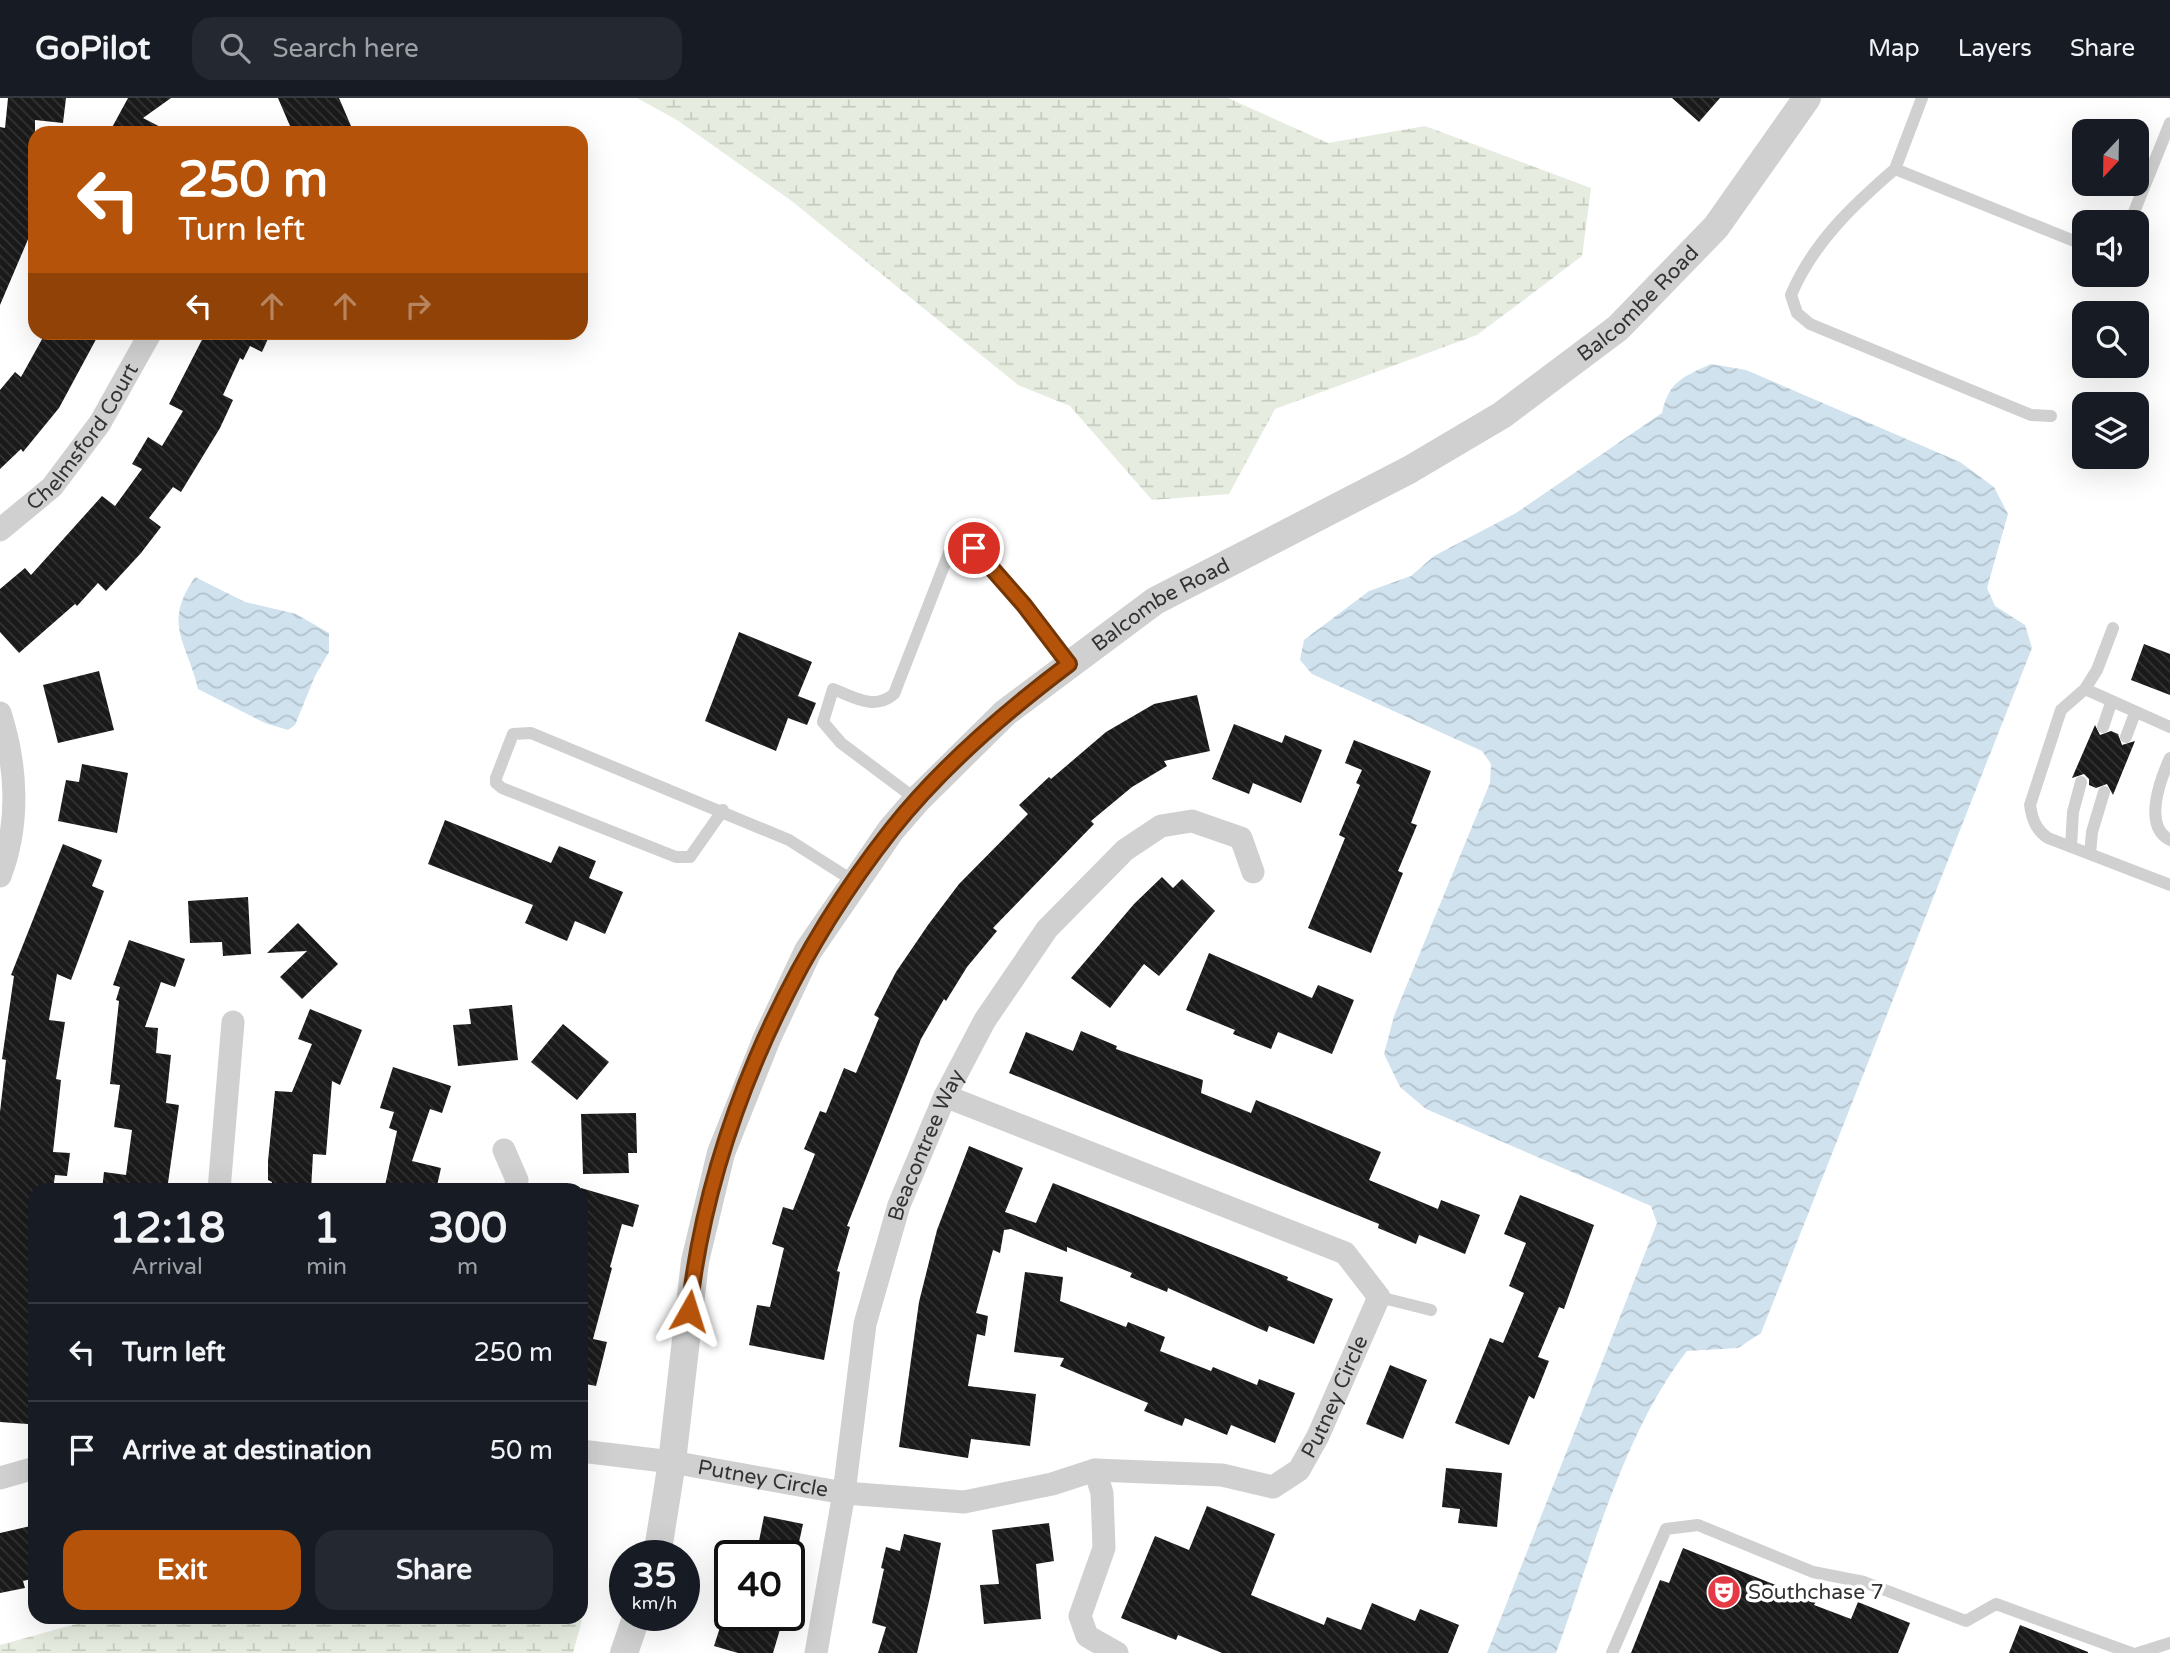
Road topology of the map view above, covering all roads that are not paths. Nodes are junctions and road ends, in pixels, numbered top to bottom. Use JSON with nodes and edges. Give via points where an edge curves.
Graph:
{"nodes":[{"id":1,"x":1807,"y":98,"type":"edge"},
{"id":2,"x":1923,"y":98,"type":"edge"},
{"id":3,"x":2170,"y":123,"type":"edge"},
{"id":4,"x":1895,"y":169,"type":"junction"},
{"id":5,"x":2135,"y":210,"type":"edge"},
{"id":6,"x":2072,"y":240,"type":"edge"},
{"id":7,"x":147,"y":340,"type":"edge"},
{"id":8,"x":2051,"y":416,"type":"dead end"},
{"id":9,"x":0,"y":530,"type":"edge"},
{"id":10,"x":2113,"y":628,"type":"dead end"},
{"id":11,"x":1069,"y":664,"type":"junction"},
{"id":12,"x":2085,"y":689,"type":"junction"},
{"id":13,"x":2111,"y":703,"type":"junction"},
{"id":14,"x":0,"y":712,"type":"edge"},
{"id":15,"x":2135,"y":713,"type":"junction"},
{"id":16,"x":2103,"y":727,"type":"dead end"},
{"id":17,"x":2170,"y":727,"type":"edge"},
{"id":18,"x":2126,"y":737,"type":"dead end"},
{"id":19,"x":2170,"y":758,"type":"edge"},
{"id":20,"x":2081,"y":782,"type":"dead end"},
{"id":21,"x":2165,"y":785,"type":"edge"},
{"id":22,"x":2105,"y":792,"type":"dead end"},
{"id":23,"x":917,"y":800,"type":"junction"},
{"id":24,"x":723,"y":810,"type":"junction"},
{"id":25,"x":2170,"y":839,"type":"edge"},
{"id":26,"x":2071,"y":847,"type":"junction"},
{"id":27,"x":2090,"y":854,"type":"junction"},
{"id":28,"x":1254,"y":872,"type":"dead end"},
{"id":29,"x":0,"y":876,"type":"edge"},
{"id":30,"x":855,"y":882,"type":"junction"},
{"id":31,"x":2170,"y":885,"type":"edge"},
{"id":32,"x":233,"y":1022,"type":"dead end"},
{"id":33,"x":945,"y":1096,"type":"junction"},
{"id":34,"x":504,"y":1150,"type":"dead end"},
{"id":35,"x":220,"y":1183,"type":"edge"},
{"id":36,"x":517,"y":1183,"type":"edge"},
{"id":37,"x":1379,"y":1297,"type":"junction"},
{"id":38,"x":1431,"y":1310,"type":"dead end"},
{"id":39,"x":588,"y":1452,"type":"edge"},
{"id":40,"x":672,"y":1462,"type":"junction"},
{"id":41,"x":28,"y":1470,"type":"edge"},
{"id":42,"x":1095,"y":1470,"type":"junction"},
{"id":43,"x":0,"y":1478,"type":"edge"},
{"id":44,"x":844,"y":1493,"type":"junction"},
{"id":45,"x":660,"y":1540,"type":"edge"},
{"id":46,"x":632,"y":1631,"type":"edge"},
{"id":47,"x":2170,"y":1643,"type":"edge"},
{"id":48,"x":624,"y":1653,"type":"edge"},
{"id":49,"x":816,"y":1653,"type":"edge"},
{"id":50,"x":1117,"y":1653,"type":"edge"},
{"id":51,"x":1612,"y":1653,"type":"edge"},
{"id":52,"x":2131,"y":1653,"type":"edge"},
{"id":53,"x":2138,"y":1653,"type":"edge"}],
"edges":[{"from":1,"to":11,"type":"street","name":"Balcombe Road","via":[[1716,227],[1618,327],[1502,415],[1409,470],[1154,601]]},
{"from":2,"to":4,"type":"lane"},
{"from":3,"to":5,"type":"lane"},
{"from":4,"to":6,"type":"lane"},
{"from":4,"to":8,"type":"lane","via":[[1823,239],[1802,269],[1791,295],[1797,313],[1810,324],[2031,415]]},
{"from":7,"to":9,"type":"street","name":"Chelmsford Court","via":[[100,424],[52,487]]},
{"from":10,"to":12,"type":"lane"},
{"from":11,"to":23,"type":"street","name":"Balcombe Road","via":[[1005,713]]},
{"from":11,"to":23,"type":"lane","via":[[974,548],[960,540],[952,545],[894,694],[884,702],[870,704],[833,689],[823,722],[841,743]]},
{"from":12,"to":13,"type":"lane"},
{"from":12,"to":26,"type":"lane","via":[[2061,710],[2030,805],[2040,832]]},
{"from":13,"to":15,"type":"lane"},
{"from":13,"to":16,"type":"lane"},
{"from":14,"to":29,"type":"street","via":[[15,784],[9,853]]},
{"from":15,"to":17,"type":"lane"},
{"from":15,"to":18,"type":"lane"},
{"from":19,"to":21,"type":"lane"},
{"from":20,"to":26,"type":"lane"},
{"from":21,"to":25,"type":"lane","via":[[2156,819],[2164,837]]},
{"from":22,"to":27,"type":"lane"},
{"from":23,"to":30,"type":"street","name":"Balcombe Road"},
{"from":24,"to":24,"type":"lane","via":[[531,733],[513,734],[496,778],[502,788],[676,857],[690,857]]},
{"from":24,"to":30,"type":"lane","via":[[789,840]]},
{"from":26,"to":27,"type":"lane"},
{"from":27,"to":31,"type":"lane"},
{"from":28,"to":33,"type":"street","name":"Beacontree Way","via":[[1241,838],[1192,821],[1161,826],[1125,850],[1047,929],[985,1020]]},
{"from":30,"to":40,"type":"street","name":"Balcombe Road","via":[[808,951],[721,1153],[695,1261]]},
{"from":32,"to":35,"type":"street"},
{"from":33,"to":37,"type":"street","via":[[1345,1253]]},
{"from":33,"to":44,"type":"street","name":"Beacontree Way","via":[[899,1205],[865,1324]]},
{"from":34,"to":36,"type":"street"},
{"from":37,"to":38,"type":"lane"},
{"from":37,"to":42,"type":"street","name":"Putney Circle","via":[[1318,1436],[1299,1470],[1273,1487],[1222,1475]]},
{"from":39,"to":40,"type":"street","name":"Putney Circle"},
{"from":40,"to":44,"type":"street","name":"Putney Circle"},
{"from":40,"to":45,"type":"street","name":"Balcombe Road"},
{"from":41,"to":43,"type":"street"},
{"from":42,"to":44,"type":"street","name":"Putney Circle","via":[[964,1502]]},
{"from":42,"to":50,"type":"street","via":[[1102,1493],[1104,1548],[1080,1616],[1087,1636]]},
{"from":44,"to":49,"type":"street","name":"Beacontree Way"},
{"from":46,"to":48,"type":"street"},
{"from":47,"to":53,"type":"lane"},
{"from":51,"to":52,"type":"lane","via":[[1666,1529],[1698,1525],[1813,1572],[1864,1581],[1966,1621],[1996,1604]]}]}
